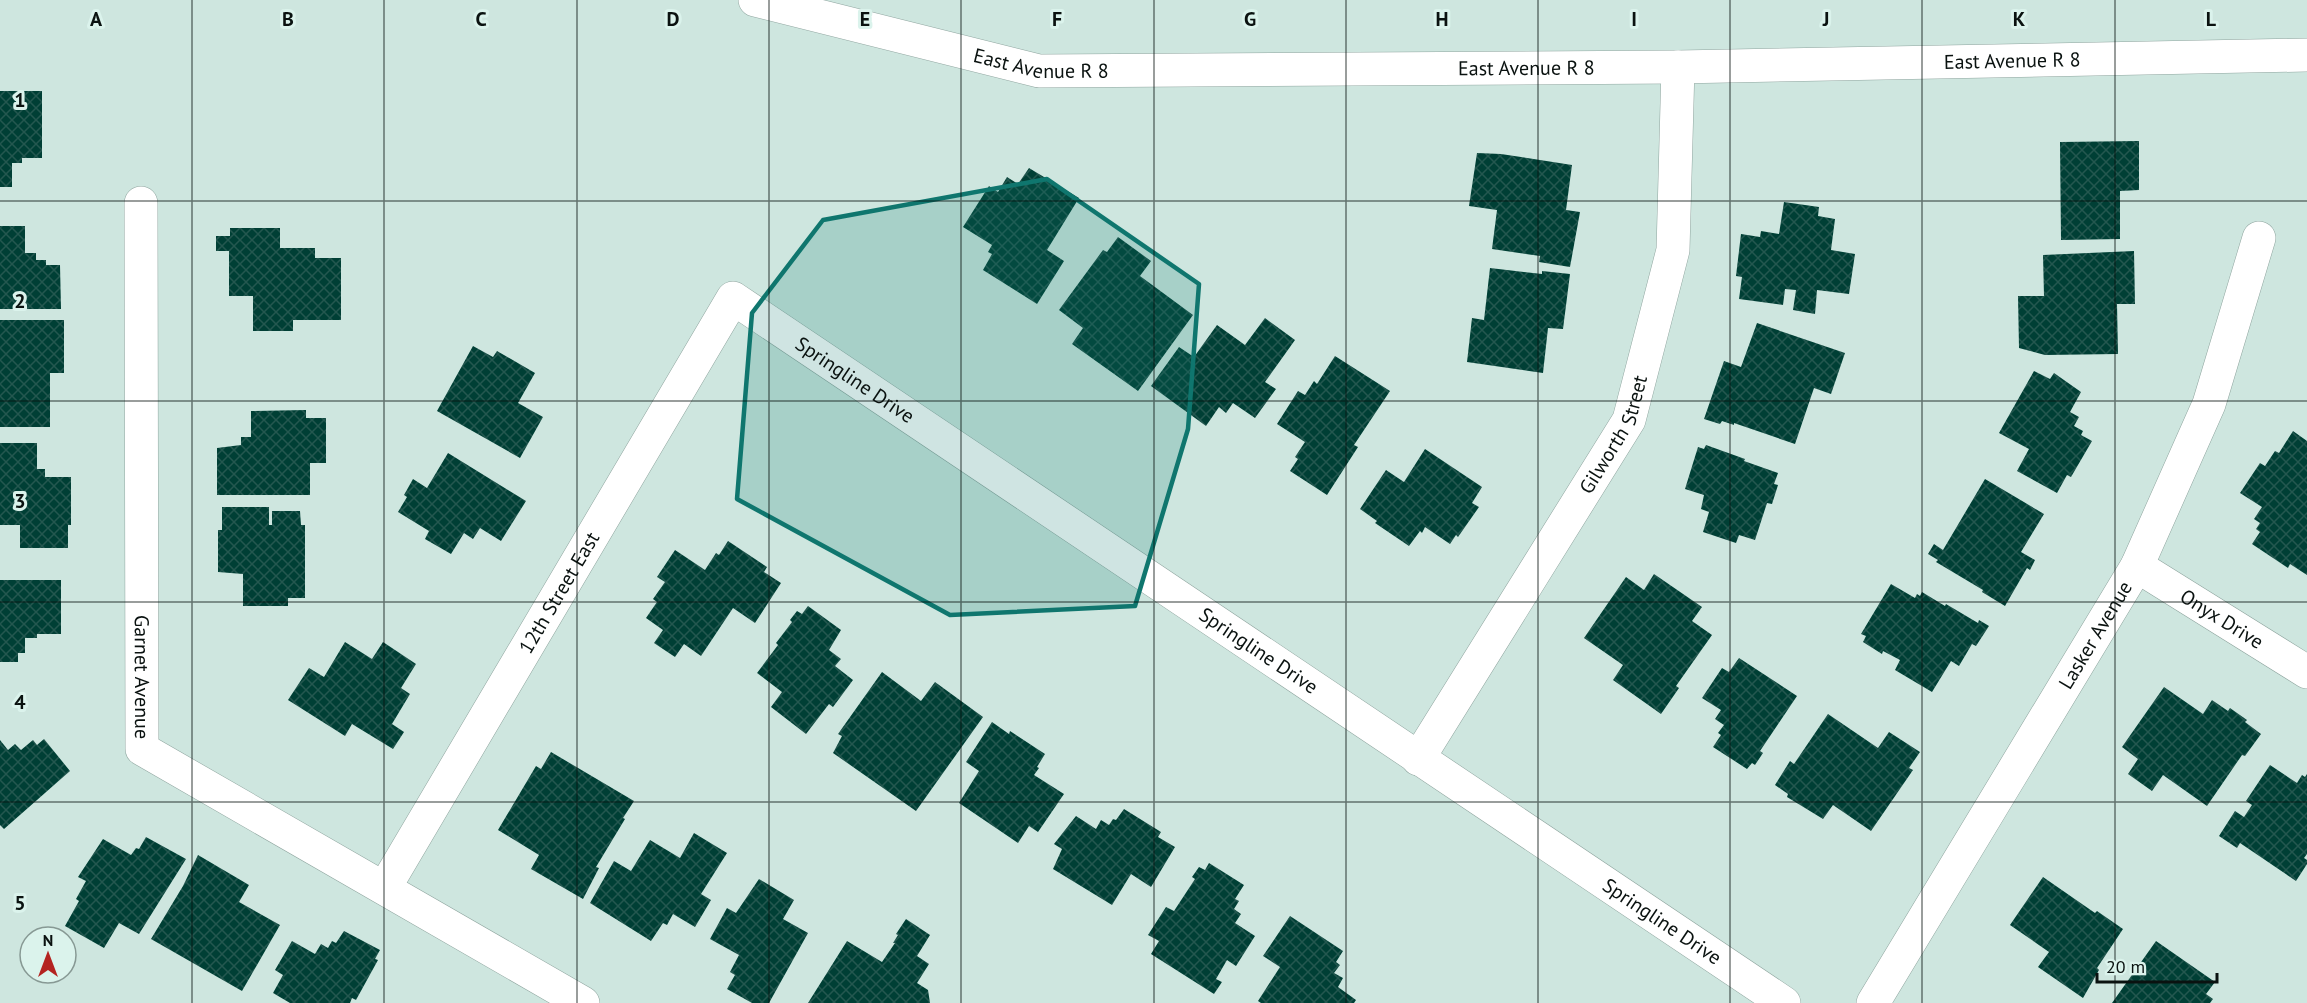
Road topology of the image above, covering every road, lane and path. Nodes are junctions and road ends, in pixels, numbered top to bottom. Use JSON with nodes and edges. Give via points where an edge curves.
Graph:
{"nodes":[{"id":1,"x":755,"y":0,"type":"edge"},
{"id":2,"x":2307,"y":55,"type":"edge"},
{"id":3,"x":1678,"y":67,"type":"junction"},
{"id":4,"x":141,"y":203,"type":"dead end"},
{"id":5,"x":2259,"y":238,"type":"dead end"},
{"id":6,"x":733,"y":298,"type":"joint"},
{"id":7,"x":2137,"y":566,"type":"junction"},
{"id":8,"x":2307,"y":672,"type":"edge"},
{"id":9,"x":1418,"y":759,"type":"junction"},
{"id":10,"x":385,"y":887,"type":"junction"},
{"id":11,"x":583,"y":1003,"type":"edge"},
{"id":12,"x":1784,"y":1003,"type":"edge"},
{"id":13,"x":1873,"y":1003,"type":"edge"}],
"edges":[{"from":1,"to":3,"type":"street","name":"East Avenue R 8","via":[[1039,71]]},
{"from":2,"to":3,"type":"street","name":"East Avenue R 8"},
{"from":3,"to":9,"type":"street","name":"Gilworth Street","via":[[1673,250],[1629,420]]},
{"from":4,"to":10,"type":"street","name":"Garnet Avenue","via":[[142,750]]},
{"from":5,"to":7,"type":"street","name":"Lasker Avenue","via":[[2209,404]]},
{"from":6,"to":9,"type":"street","name":"Springline Drive"},
{"from":6,"to":10,"type":"street","name":"12th Street East"},
{"from":7,"to":8,"type":"street","name":"Onyx Drive"},
{"from":7,"to":13,"type":"street","name":"Lasker Avenue"},
{"from":9,"to":12,"type":"street","name":"Springline Drive"},
{"from":10,"to":11,"type":"street","name":"Garnet Avenue"}]}
